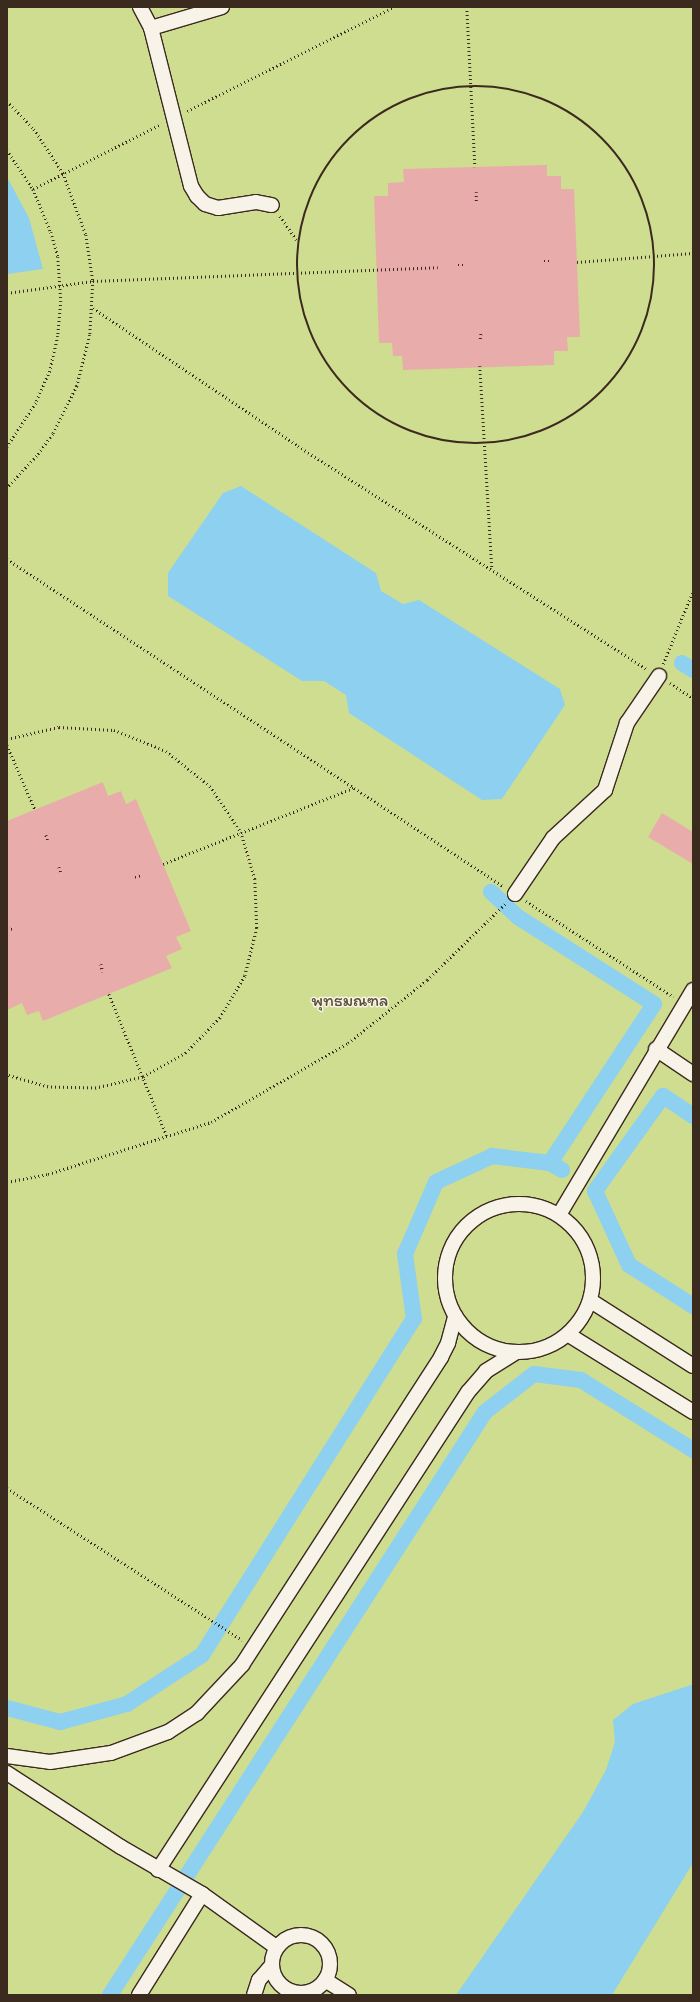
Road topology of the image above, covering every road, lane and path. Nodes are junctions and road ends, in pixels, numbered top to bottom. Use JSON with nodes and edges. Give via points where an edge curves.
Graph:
{"nodes":[{"id":1,"x":140,"y":7,"type":"edge"},
{"id":2,"x":222,"y":7,"type":"edge"},
{"id":3,"x":394,"y":7,"type":"edge"},
{"id":4,"x":467,"y":7,"type":"edge"},
{"id":5,"x":151,"y":28,"type":"junction"},
{"id":6,"x":470,"y":87,"type":"junction"},
{"id":7,"x":7,"y":101,"type":"edge"},
{"id":8,"x":173,"y":117,"type":"junction"},
{"id":9,"x":7,"y":150,"type":"edge"},
{"id":10,"x":475,"y":167,"type":"dead end"},
{"id":11,"x":63,"y":173,"type":"junction"},
{"id":12,"x":33,"y":189,"type":"junction"},
{"id":13,"x":476,"y":192,"type":"dead end"},
{"id":14,"x":476,"y":201,"type":"dead end"},
{"id":15,"x":272,"y":205,"type":"joint"},
{"id":16,"x":297,"y":240,"type":"junction"},
{"id":17,"x":693,"y":253,"type":"edge"},
{"id":18,"x":654,"y":255,"type":"junction"},
{"id":19,"x":544,"y":261,"type":"dead end"},
{"id":20,"x":551,"y":261,"type":"dead end"},
{"id":21,"x":577,"y":262,"type":"dead end"},
{"id":22,"x":458,"y":265,"type":"dead end"},
{"id":23,"x":466,"y":265,"type":"dead end"},
{"id":24,"x":438,"y":267,"type":"dead end"},
{"id":25,"x":298,"y":272,"type":"junction"},
{"id":26,"x":93,"y":281,"type":"junction"},
{"id":27,"x":61,"y":286,"type":"junction"},
{"id":28,"x":7,"y":293,"type":"edge"},
{"id":29,"x":93,"y":308,"type":"junction"},
{"id":30,"x":480,"y":332,"type":"dead end"},
{"id":31,"x":480,"y":339,"type":"dead end"},
{"id":32,"x":480,"y":366,"type":"dead end"},
{"id":33,"x":484,"y":443,"type":"junction"},
{"id":34,"x":7,"y":447,"type":"edge"},
{"id":35,"x":7,"y":488,"type":"edge"},
{"id":36,"x":7,"y":559,"type":"edge"},
{"id":37,"x":492,"y":569,"type":"junction"},
{"id":38,"x":693,"y":591,"type":"edge"},
{"id":39,"x":659,"y":676,"type":"junction"},
{"id":40,"x":693,"y":698,"type":"edge"},
{"id":41,"x":7,"y":739,"type":"edge"},
{"id":42,"x":7,"y":745,"type":"edge"},
{"id":43,"x":354,"y":787,"type":"junction"},
{"id":44,"x":35,"y":809,"type":"dead end"},
{"id":45,"x":241,"y":832,"type":"junction"},
{"id":46,"x":46,"y":835,"type":"dead end"},
{"id":47,"x":48,"y":840,"type":"dead end"},
{"id":48,"x":163,"y":864,"type":"dead end"},
{"id":49,"x":59,"y":867,"type":"dead end"},
{"id":50,"x":61,"y":873,"type":"dead end"},
{"id":51,"x":141,"y":875,"type":"dead end"},
{"id":52,"x":135,"y":877,"type":"dead end"},
{"id":53,"x":515,"y":894,"type":"junction"},
{"id":54,"x":13,"y":928,"type":"dead end"},
{"id":55,"x":7,"y":930,"type":"edge"},
{"id":56,"x":101,"y":964,"type":"dead end"},
{"id":57,"x":103,"y":972,"type":"dead end"},
{"id":58,"x":693,"y":990,"type":"edge"},
{"id":59,"x":109,"y":994,"type":"dead end"},
{"id":60,"x":685,"y":1004,"type":"junction"},
{"id":61,"x":656,"y":1049,"type":"junction"},
{"id":62,"x":693,"y":1074,"type":"edge"},
{"id":63,"x":7,"y":1075,"type":"edge"},
{"id":64,"x":143,"y":1077,"type":"junction"},
{"id":65,"x":167,"y":1136,"type":"junction"},
{"id":66,"x":7,"y":1182,"type":"edge"},
{"id":67,"x":559,"y":1216,"type":"junction"},
{"id":68,"x":591,"y":1301,"type":"junction"},
{"id":69,"x":455,"y":1316,"type":"junction"},
{"id":70,"x":569,"y":1335,"type":"junction"},
{"id":71,"x":515,"y":1353,"type":"junction"},
{"id":72,"x":693,"y":1366,"type":"edge"},
{"id":73,"x":693,"y":1412,"type":"edge"},
{"id":74,"x":7,"y":1488,"type":"edge"},
{"id":75,"x":253,"y":1648,"type":"junction"},
{"id":76,"x":9,"y":1760,"type":"edge"},
{"id":77,"x":7,"y":1773,"type":"edge"},
{"id":78,"x":164,"y":1872,"type":"junction"},
{"id":79,"x":197,"y":1892,"type":"junction"},
{"id":80,"x":276,"y":1948,"type":"junction"},
{"id":81,"x":272,"y":1965,"type":"junction"},
{"id":82,"x":319,"y":1987,"type":"edge"},
{"id":83,"x":139,"y":1995,"type":"edge"},
{"id":84,"x":254,"y":1995,"type":"edge"},
{"id":85,"x":350,"y":1995,"type":"edge"}],
"edges":[{"from":1,"to":5,"type":"street"},
{"from":2,"to":5,"type":"street"},
{"from":3,"to":8,"type":"path"},
{"from":4,"to":6,"type":"path"},
{"from":5,"to":8,"type":"street"},
{"from":6,"to":10,"type":"path"},
{"from":6,"to":16,"type":"path","via":[[441,89],[411,99],[382,112],[356,132],[334,155],[316,181],[305,208]]},
{"from":6,"to":18,"type":"path","via":[[515,91],[554,106],[588,126],[620,159],[638,187],[651,225]]},
{"from":7,"to":11,"type":"path","via":[[34,129]]},
{"from":8,"to":11,"type":"path"},
{"from":8,"to":15,"type":"street","via":[[191,186],[205,204],[218,208],[256,202]]},
{"from":9,"to":12,"type":"path"},
{"from":11,"to":12,"type":"path"},
{"from":11,"to":26,"type":"path","via":[[84,227]]},
{"from":12,"to":27,"type":"path","via":[[51,232]]},
{"from":13,"to":14,"type":"path"},
{"from":15,"to":16,"type":"path"},
{"from":16,"to":25,"type":"path"},
{"from":17,"to":18,"type":"path"},
{"from":18,"to":21,"type":"path"},
{"from":18,"to":33,"type":"path","via":[[655,270],[645,326],[633,352],[607,388],[582,410],[554,428]]},
{"from":19,"to":20,"type":"path"},
{"from":22,"to":23,"type":"path"},
{"from":24,"to":25,"type":"path"},
{"from":25,"to":26,"type":"path"},
{"from":25,"to":33,"type":"path","via":[[302,307],[313,340],[331,370],[350,392],[371,410],[408,430],[431,438]]},
{"from":26,"to":27,"type":"path"},
{"from":26,"to":29,"type":"path"},
{"from":27,"to":28,"type":"path"},
{"from":27,"to":34,"type":"path","via":[[59,330],[50,371],[36,403]]},
{"from":29,"to":35,"type":"path","via":[[85,361],[66,411],[37,456]]},
{"from":29,"to":37,"type":"path","via":[[298,446]]},
{"from":30,"to":31,"type":"path"},
{"from":32,"to":33,"type":"path"},
{"from":33,"to":37,"type":"path"},
{"from":36,"to":43,"type":"path"},
{"from":37,"to":39,"type":"path"},
{"from":38,"to":39,"type":"path"},
{"from":39,"to":40,"type":"path"},
{"from":39,"to":53,"type":"street","via":[[628,723],[605,790],[552,838]]},
{"from":41,"to":45,"type":"path","via":[[59,727],[114,730],[153,745],[166,751],[210,786]]},
{"from":42,"to":44,"type":"path"},
{"from":43,"to":45,"type":"path"},
{"from":43,"to":53,"type":"path"},
{"from":45,"to":48,"type":"path"},
{"from":45,"to":64,"type":"path","via":[[255,879],[257,928],[245,976],[220,1018],[186,1053]]},
{"from":46,"to":47,"type":"path"},
{"from":49,"to":50,"type":"path"},
{"from":51,"to":52,"type":"path"},
{"from":53,"to":60,"type":"path"},
{"from":53,"to":65,"type":"path","via":[[427,980],[348,1043],[211,1122]]},
{"from":54,"to":55,"type":"path"},
{"from":56,"to":57,"type":"path"},
{"from":58,"to":60,"type":"street"},
{"from":59,"to":64,"type":"path"},
{"from":60,"to":61,"type":"street"},
{"from":61,"to":62,"type":"street"},
{"from":61,"to":67,"type":"street","via":[[629,1100]]},
{"from":63,"to":64,"type":"path","via":[[48,1087],[96,1088]]},
{"from":64,"to":65,"type":"path"},
{"from":65,"to":66,"type":"path","via":[[48,1174]]},
{"from":67,"to":68,"type":"street","via":[[572,1226],[589,1253],[593,1269]]},
{"from":67,"to":69,"type":"street","via":[[539,1206],[517,1204],[495,1208],[475,1218],[459,1233],[449,1252],[444,1274],[446,1296]]},
{"from":68,"to":70,"type":"street","via":[[582,1320]]},
{"from":68,"to":72,"type":"street"},
{"from":69,"to":71,"type":"street","via":[[466,1331],[480,1342],[497,1350]]},
{"from":69,"to":75,"type":"street","via":[[448,1343],[441,1357]]},
{"from":70,"to":71,"type":"street","via":[[552,1346],[534,1352]]},
{"from":70,"to":73,"type":"street"},
{"from":71,"to":78,"type":"street","via":[[486,1371],[468,1392]]},
{"from":74,"to":75,"type":"path"},
{"from":75,"to":76,"type":"street","via":[[216,1695],[197,1713],[168,1732],[134,1747],[84,1758],[50,1762]]},
{"from":77,"to":78,"type":"street"},
{"from":78,"to":79,"type":"street"},
{"from":79,"to":80,"type":"street"},
{"from":79,"to":83,"type":"street"},
{"from":80,"to":81,"type":"street"},
{"from":80,"to":82,"type":"street","via":[[292,1936],[312,1937],[327,1951],[330,1961]]},
{"from":81,"to":82,"type":"street","via":[[276,1978],[285,1988],[302,1993]]},
{"from":81,"to":84,"type":"street","via":[[259,1980]]},
{"from":82,"to":85,"type":"street"}]}
